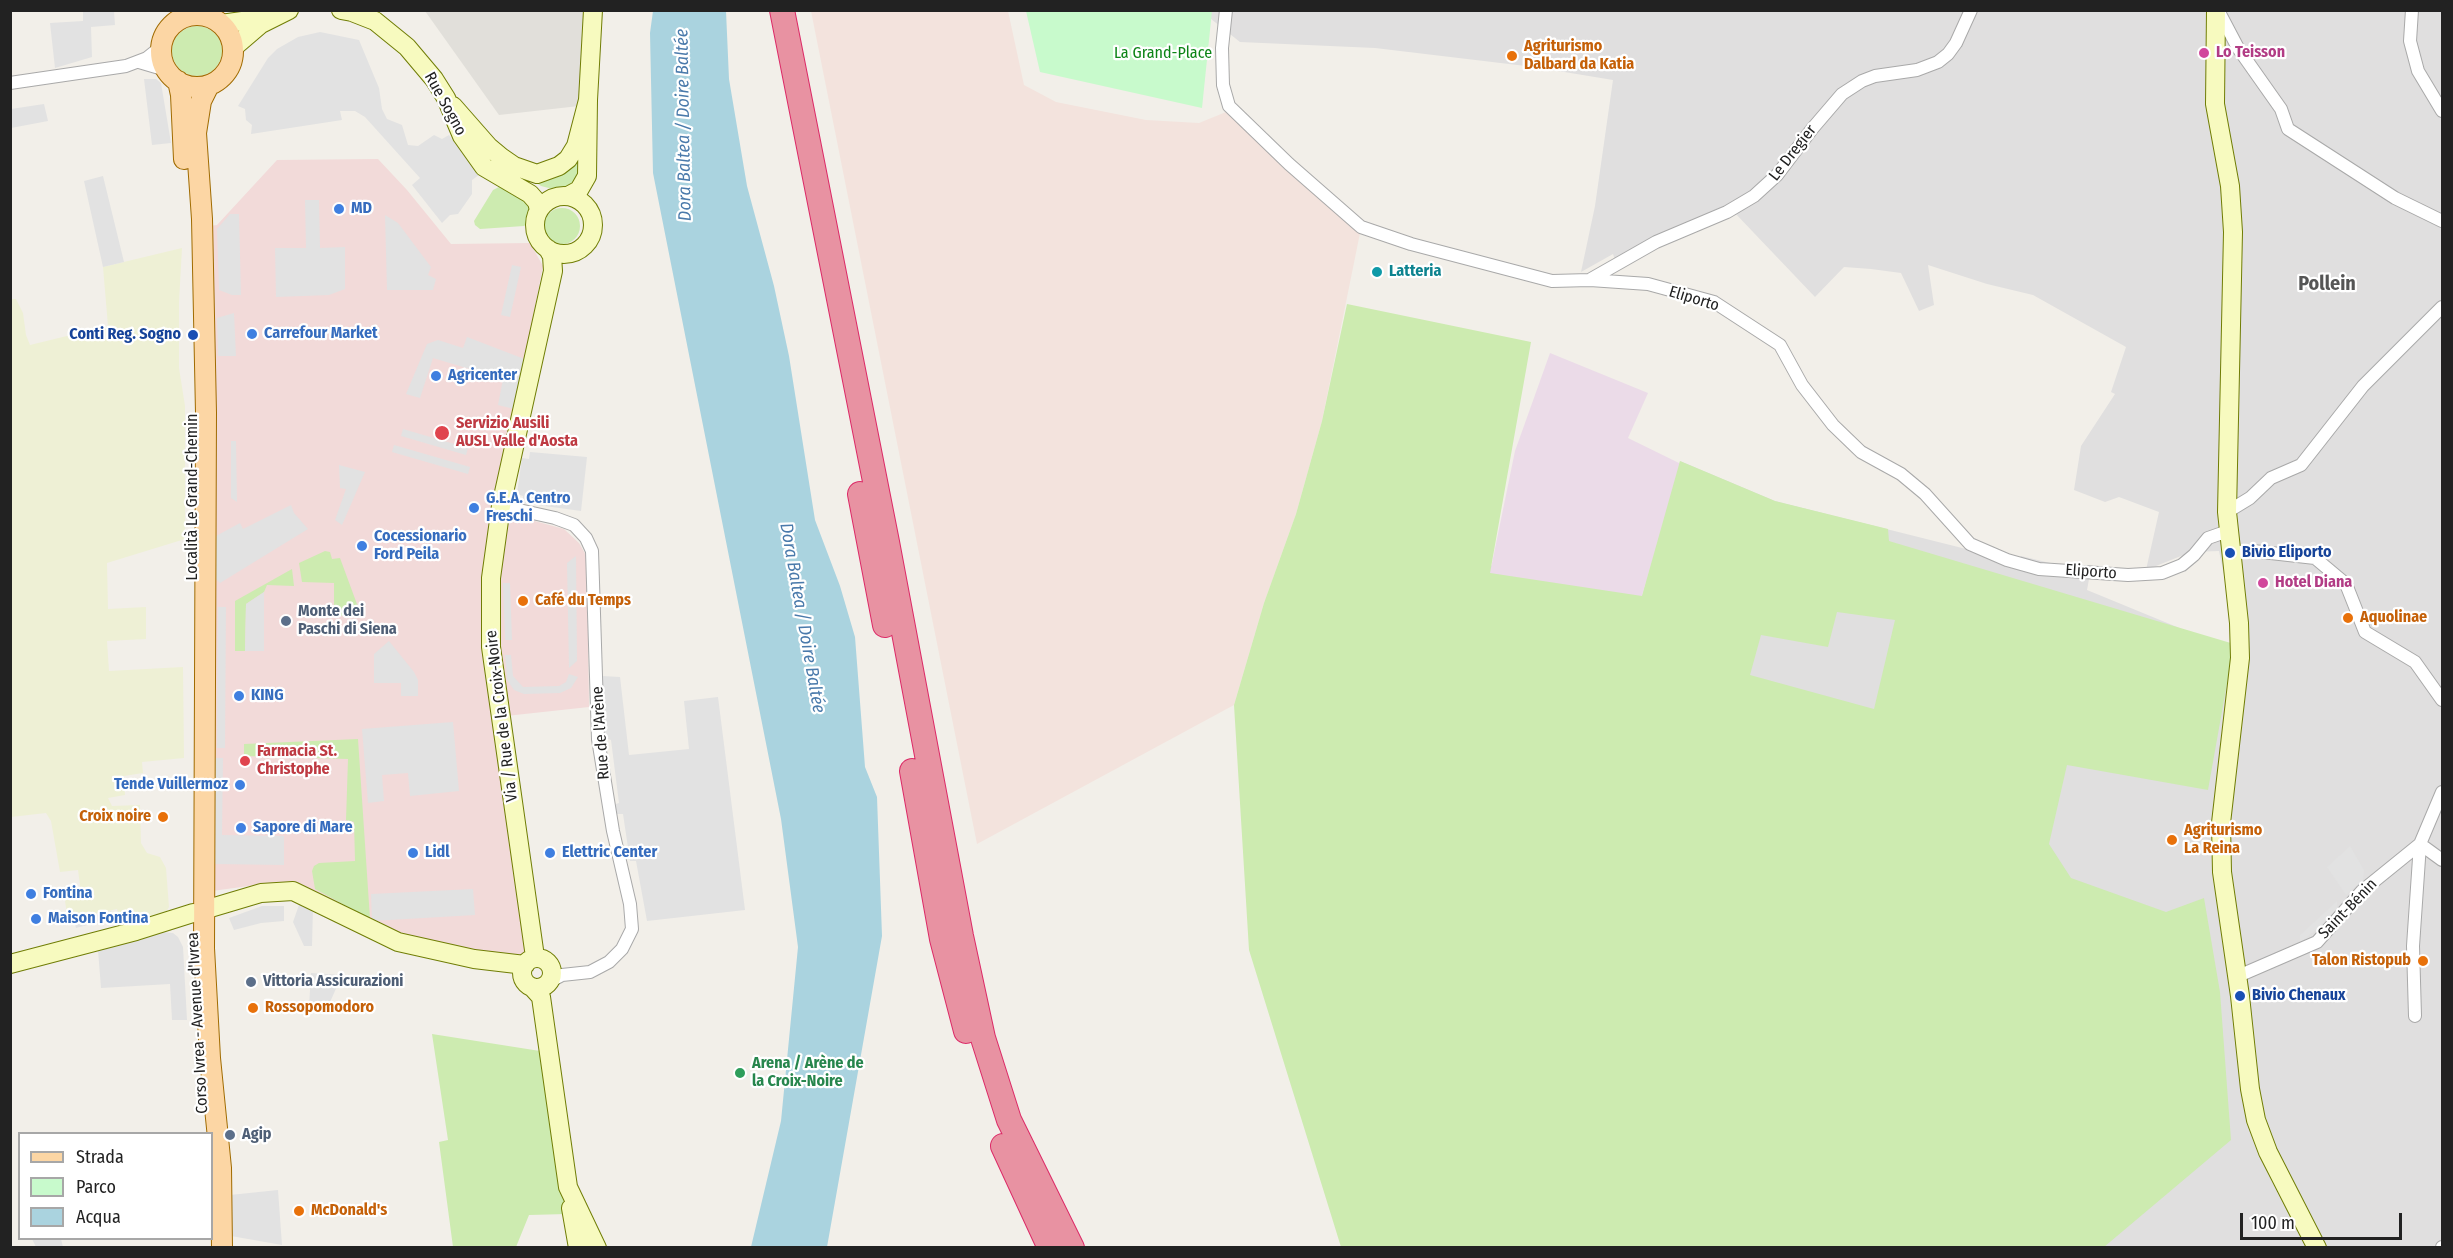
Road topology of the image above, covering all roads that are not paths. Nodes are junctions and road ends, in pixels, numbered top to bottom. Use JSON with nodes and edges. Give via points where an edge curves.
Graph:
{"nodes":[{"id":1,"x":341,"y":10,"type":"edge"},
{"id":2,"x":593,"y":10,"type":"edge"},
{"id":3,"x":766,"y":10,"type":"edge"},
{"id":4,"x":782,"y":10,"type":"edge"},
{"id":5,"x":1226,"y":10,"type":"edge"},
{"id":6,"x":1971,"y":10,"type":"edge"},
{"id":7,"x":2217,"y":10,"type":"edge"},
{"id":8,"x":2412,"y":10,"type":"edge"},
{"id":9,"x":200,"y":13,"type":"edge"},
{"id":10,"x":282,"y":13,"type":"edge"},
{"id":11,"x":172,"y":18,"type":"edge"},
{"id":12,"x":221,"y":24,"type":"junction"},
{"id":13,"x":162,"y":46,"type":"junction"},
{"id":14,"x":233,"y":48,"type":"junction"},
{"id":15,"x":139,"y":62,"type":"junction"},
{"id":16,"x":590,"y":64,"type":"junction"},
{"id":17,"x":172,"y":76,"type":"junction"},
{"id":18,"x":10,"y":82,"type":"edge"},
{"id":19,"x":210,"y":85,"type":"junction"},
{"id":20,"x":588,"y":100,"type":"junction"},
{"id":21,"x":450,"y":103,"type":"junction"},
{"id":22,"x":2442,"y":111,"type":"edge"},
{"id":23,"x":794,"y":112,"type":"junction"},
{"id":24,"x":563,"y":196,"type":"junction"},
{"id":25,"x":539,"y":210,"type":"junction"},
{"id":26,"x":591,"y":214,"type":"junction"},
{"id":27,"x":2442,"y":221,"type":"edge"},
{"id":28,"x":548,"y":249,"type":"junction"},
{"id":29,"x":568,"y":254,"type":"junction"},
{"id":30,"x":553,"y":271,"type":"junction"},
{"id":31,"x":1590,"y":280,"type":"junction"},
{"id":32,"x":2442,"y":307,"type":"edge"},
{"id":33,"x":501,"y":506,"type":"junction"},
{"id":34,"x":2227,"y":512,"type":"junction"},
{"id":35,"x":2228,"y":531,"type":"junction"},
{"id":36,"x":2230,"y":553,"type":"junction"},
{"id":37,"x":2442,"y":700,"type":"edge"},
{"id":38,"x":2442,"y":792,"type":"edge"},
{"id":39,"x":2420,"y":844,"type":"junction"},
{"id":40,"x":2442,"y":860,"type":"edge"},
{"id":41,"x":198,"y":911,"type":"junction"},
{"id":42,"x":10,"y":964,"type":"edge"},
{"id":43,"x":538,"y":972,"type":"junction"},
{"id":44,"x":2236,"y":977,"type":"junction"},
{"id":45,"x":2415,"y":1016,"type":"dead end"},
{"id":46,"x":205,"y":1132,"type":"edge"},
{"id":47,"x":568,"y":1187,"type":"junction"},
{"id":48,"x":222,"y":1248,"type":"edge"},
{"id":49,"x":578,"y":1248,"type":"edge"},
{"id":50,"x":597,"y":1248,"type":"edge"},
{"id":51,"x":1050,"y":1248,"type":"edge"},
{"id":52,"x":1072,"y":1248,"type":"edge"},
{"id":53,"x":2318,"y":1248,"type":"edge"}],
"edges":[{"from":1,"to":21,"type":"street","name":"Rue Sogno","via":[[375,21],[407,46]]},
{"from":2,"to":16,"type":"street"},
{"from":3,"to":23,"type":"highway"},
{"from":4,"to":23,"type":"highway"},
{"from":5,"to":31,"type":"street","name":"Eliporto","via":[[1223,85],[1229,106],[1288,164],[1361,226],[1411,244],[1552,281]]},
{"from":6,"to":31,"type":"street","name":"Le Dregier","via":[[1956,43],[1938,62],[1917,70],[1875,76],[1842,94],[1783,168],[1754,196],[1727,212],[1656,242]]},
{"from":7,"to":27,"type":"street","via":[[2238,48],[2282,110],[2288,129],[2395,198]]},
{"from":7,"to":34,"type":"street","via":[[2215,104],[2234,232]]},
{"from":8,"to":22,"type":"street","via":[[2410,41],[2418,71]]},
{"from":9,"to":11,"type":"main road"},
{"from":9,"to":12,"type":"main road"},
{"from":10,"to":12,"type":"street"},
{"from":10,"to":14,"type":"street","via":[[246,35]]},
{"from":11,"to":13,"type":"main road"},
{"from":12,"to":14,"type":"main road"},
{"from":13,"to":15,"type":"street"},
{"from":13,"to":17,"type":"main road","name":"Località Le Grand-Chemin","via":[[162,57]]},
{"from":14,"to":19,"type":"main road","name":"Località Le Grand-Chemin","via":[[227,72]]},
{"from":15,"to":17,"type":"street"},
{"from":15,"to":18,"type":"street"},
{"from":16,"to":20,"type":"street"},
{"from":16,"to":26,"type":"street","via":[[594,184]]},
{"from":17,"to":19,"type":"main road","via":[[195,87]]},
{"from":17,"to":41,"type":"main road","name":"Località Le Grand-Chemin","via":[[181,95],[189,201]]},
{"from":19,"to":41,"type":"main road","name":"Località Le Grand-Chemin","via":[[201,101],[196,133],[206,413]]},
{"from":20,"to":21,"type":"street","via":[[576,146],[568,159],[537,174],[501,157]]},
{"from":20,"to":24,"type":"street","via":[[587,176],[579,190]]},
{"from":21,"to":24,"type":"street","name":"Rue Sogno","via":[[474,141],[496,164],[544,193]]},
{"from":21,"to":25,"type":"street","name":"Rue Sogno","via":[[462,136],[484,166],[530,194]]},
{"from":23,"to":51,"type":"highway","via":[[942,939],[970,1050],[1001,1140]]},
{"from":23,"to":52,"type":"highway","via":[[886,542],[983,1038],[1009,1120]]},
{"from":24,"to":25,"type":"street","via":[[548,201]]},
{"from":24,"to":26,"type":"street","via":[[582,202]]},
{"from":25,"to":28,"type":"street","via":[[536,228],[539,240]]},
{"from":26,"to":29,"type":"street","via":[[590,239]]},
{"from":28,"to":29,"type":"street"},
{"from":28,"to":30,"type":"street","name":"Via / Rue de la Croix-Noire"},
{"from":29,"to":30,"type":"street","name":"Via / Rue de la Croix-Noire"},
{"from":30,"to":33,"type":"street","name":"Via / Rue de la Croix-Noire"},
{"from":31,"to":35,"type":"street","name":"Eliporto","via":[[1647,284],[1714,302],[1746,321],[1780,345],[1802,385],[1833,425],[1861,452],[1901,474],[1970,544],[2007,560],[2038,569],[2128,575],[2162,573],[2182,565],[2208,538]]},
{"from":32,"to":34,"type":"street","via":[[2363,386],[2301,465],[2271,478]]},
{"from":33,"to":43,"type":"street","name":"Via / Rue de la Croix-Noire","via":[[491,578],[490,647]]},
{"from":33,"to":43,"type":"street","name":"Rue de l'Arène","via":[[574,525],[592,551],[598,739],[630,904],[632,930],[609,962],[590,972]]},
{"from":34,"to":35,"type":"street"},
{"from":35,"to":36,"type":"street"},
{"from":36,"to":37,"type":"street","via":[[2253,551],[2315,558],[2346,584],[2365,632],[2415,662]]},
{"from":36,"to":44,"type":"street","via":[[2240,658],[2221,823],[2222,872]]},
{"from":38,"to":39,"type":"street","name":"Saint-Bénin"},
{"from":39,"to":40,"type":"street"},
{"from":39,"to":44,"type":"street","name":"Saint-Bénin","via":[[2362,891],[2317,942]]},
{"from":39,"to":45,"type":"street","name":"Saint-Bénin","via":[[2413,946]]},
{"from":41,"to":42,"type":"street"},
{"from":41,"to":43,"type":"street","via":[[261,893],[294,891],[398,942]]},
{"from":41,"to":46,"type":"main road","name":"Corso Ivrea - Avenue d'Ivrea","via":[[195,1027]]},
{"from":41,"to":48,"type":"main road","name":"Corso Ivrea - Avenue d'Ivrea","via":[[220,1168]]},
{"from":43,"to":47,"type":"street","name":"Via / Rue de la Croix-Noire"},
{"from":44,"to":53,"type":"street","via":[[2256,1120],[2268,1152]]},
{"from":47,"to":49,"type":"street","name":"Via / Rue de la Croix-Noire"},
{"from":47,"to":50,"type":"street"}]}
